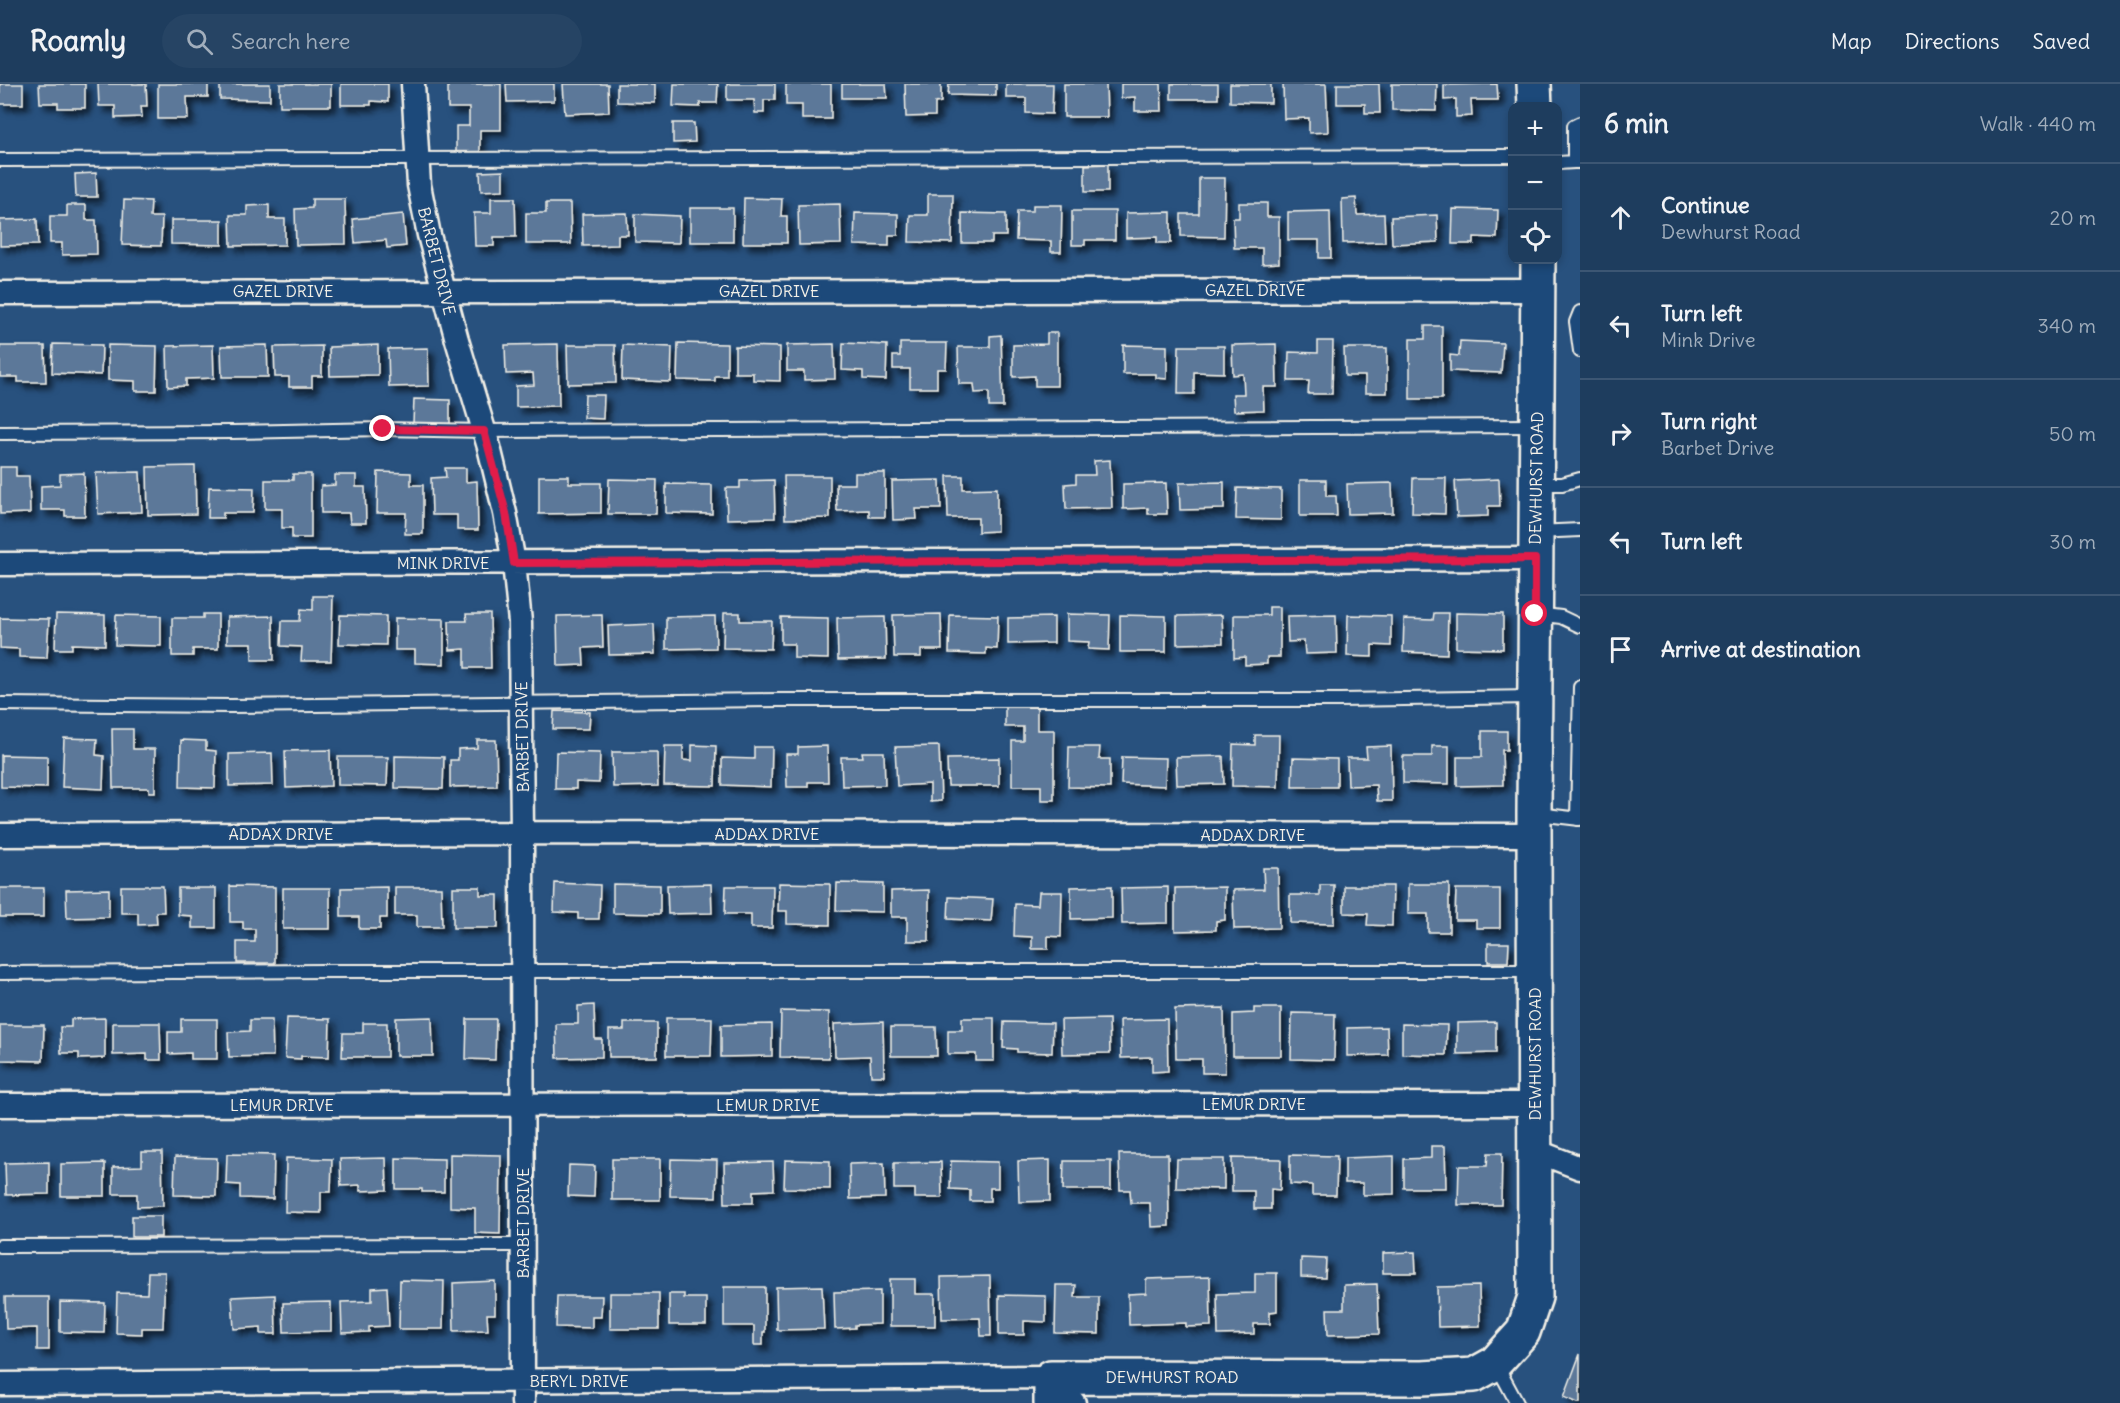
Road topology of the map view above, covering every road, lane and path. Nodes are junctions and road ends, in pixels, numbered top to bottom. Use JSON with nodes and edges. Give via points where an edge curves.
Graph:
{"nodes":[{"id":1,"x":413,"y":84,"type":"edge"},
{"id":2,"x":1534,"y":84,"type":"edge"},
{"id":3,"x":1535,"y":102,"type":"edge"},
{"id":4,"x":1580,"y":123,"type":"edge"},
{"id":5,"x":1508,"y":156,"type":"edge"},
{"id":6,"x":417,"y":158,"type":"junction"},
{"id":7,"x":0,"y":160,"type":"edge"},
{"id":8,"x":1577,"y":162,"type":"edge"},
{"id":9,"x":1562,"y":163,"type":"edge"},
{"id":10,"x":1538,"y":275,"type":"edge"},
{"id":11,"x":443,"y":291,"type":"junction"},
{"id":12,"x":0,"y":293,"type":"edge"},
{"id":13,"x":1580,"y":312,"type":"edge"},
{"id":14,"x":1580,"y":351,"type":"edge"},
{"id":15,"x":1537,"y":426,"type":"junction"},
{"id":16,"x":484,"y":431,"type":"junction"},
{"id":17,"x":0,"y":433,"type":"edge"},
{"id":18,"x":1580,"y":479,"type":"edge"},
{"id":19,"x":1536,"y":484,"type":"junction"},
{"id":20,"x":1580,"y":530,"type":"edge"},
{"id":21,"x":1535,"y":546,"type":"junction"},
{"id":22,"x":514,"y":563,"type":"junction"},
{"id":23,"x":0,"y":564,"type":"edge"},
{"id":24,"x":1535,"y":614,"type":"junction"},
{"id":25,"x":1580,"y":626,"type":"edge"},
{"id":26,"x":1580,"y":687,"type":"edge"},
{"id":27,"x":1535,"y":697,"type":"junction"},
{"id":28,"x":522,"y":702,"type":"junction"},
{"id":29,"x":0,"y":704,"type":"edge"},
{"id":30,"x":1579,"y":819,"type":"edge"},
{"id":31,"x":1534,"y":825,"type":"junction"},
{"id":32,"x":522,"y":833,"type":"junction"},
{"id":33,"x":0,"y":835,"type":"edge"},
{"id":34,"x":1535,"y":971,"type":"junction"},
{"id":35,"x":522,"y":972,"type":"junction"},
{"id":36,"x":0,"y":973,"type":"edge"},
{"id":37,"x":1535,"y":1104,"type":"junction"},
{"id":38,"x":0,"y":1105,"type":"edge"},
{"id":39,"x":523,"y":1105,"type":"junction"},
{"id":40,"x":1536,"y":1150,"type":"junction"},
{"id":41,"x":1580,"y":1168,"type":"edge"},
{"id":42,"x":523,"y":1245,"type":"junction"},
{"id":43,"x":0,"y":1246,"type":"edge"},
{"id":44,"x":1496,"y":1363,"type":"junction"},
{"id":45,"x":0,"y":1384,"type":"edge"},
{"id":46,"x":1051,"y":1390,"type":"edge"},
{"id":47,"x":523,"y":1392,"type":"edge"},
{"id":48,"x":1074,"y":1403,"type":"edge"},
{"id":49,"x":1517,"y":1403,"type":"edge"}],
"edges":[{"from":1,"to":6,"type":"street","name":"BARBET DRIVE"},
{"from":2,"to":3,"type":"street"},
{"from":4,"to":8,"type":"lane","via":[[1574,126]]},
{"from":5,"to":6,"type":"lane"},
{"from":6,"to":7,"type":"lane"},
{"from":6,"to":11,"type":"street","name":"BARBET DRIVE","via":[[419,185]]},
{"from":8,"to":9,"type":"lane"},
{"from":10,"to":11,"type":"street","name":"GAZEL DRIVE"},
{"from":10,"to":15,"type":"street","name":"DEWHURST ROAD"},
{"from":11,"to":12,"type":"street","name":"GAZEL DRIVE"},
{"from":11,"to":16,"type":"street","name":"BARBET DRIVE"},
{"from":13,"to":14,"type":"lane","via":[[1576,322]]},
{"from":15,"to":16,"type":"lane"},
{"from":15,"to":19,"type":"street","name":"DEWHURST ROAD"},
{"from":16,"to":17,"type":"lane"},
{"from":16,"to":22,"type":"street","name":"BARBET DRIVE","via":[[506,513]]},
{"from":18,"to":19,"type":"lane"},
{"from":19,"to":21,"type":"street","name":"DEWHURST ROAD"},
{"from":20,"to":21,"type":"lane"},
{"from":21,"to":22,"type":"street","name":"MINK DRIVE"},
{"from":21,"to":24,"type":"street","name":"DEWHURST ROAD"},
{"from":22,"to":23,"type":"street","name":"MINK DRIVE"},
{"from":22,"to":28,"type":"street","name":"BARBET DRIVE"},
{"from":24,"to":25,"type":"lane","via":[[1561,617]]},
{"from":24,"to":27,"type":"street","name":"DEWHURST ROAD"},
{"from":26,"to":30,"type":"lane"},
{"from":27,"to":28,"type":"lane"},
{"from":27,"to":31,"type":"street","name":"DEWHURST ROAD"},
{"from":28,"to":29,"type":"lane"},
{"from":28,"to":32,"type":"street","name":"BARBET DRIVE"},
{"from":30,"to":31,"type":"lane"},
{"from":31,"to":32,"type":"street","name":"ADDAX DRIVE"},
{"from":31,"to":34,"type":"street","name":"DEWHURST ROAD"},
{"from":32,"to":33,"type":"street","name":"ADDAX DRIVE"},
{"from":32,"to":35,"type":"street","name":"BARBET DRIVE"},
{"from":34,"to":35,"type":"lane"},
{"from":34,"to":37,"type":"street","name":"DEWHURST ROAD"},
{"from":35,"to":36,"type":"lane"},
{"from":35,"to":39,"type":"street","name":"BARBET DRIVE"},
{"from":37,"to":39,"type":"street","name":"LEMUR DRIVE"},
{"from":37,"to":40,"type":"street","name":"DEWHURST ROAD"},
{"from":38,"to":39,"type":"street","name":"LEMUR DRIVE"},
{"from":39,"to":42,"type":"street","name":"BARBET DRIVE"},
{"from":40,"to":41,"type":"street"},
{"from":40,"to":44,"type":"street","name":"DEWHURST ROAD","via":[[1535,1297],[1523,1332]]},
{"from":42,"to":43,"type":"lane"},
{"from":42,"to":47,"type":"street","name":"BARBET DRIVE"},
{"from":44,"to":46,"type":"street","name":"DEWHURST ROAD","via":[[1474,1375]]},
{"from":44,"to":49,"type":"lane"},
{"from":45,"to":47,"type":"street","name":"BERYL DRIVE"},
{"from":46,"to":47,"type":"street","name":"BERYL DRIVE"},
{"from":46,"to":48,"type":"street"}]}
